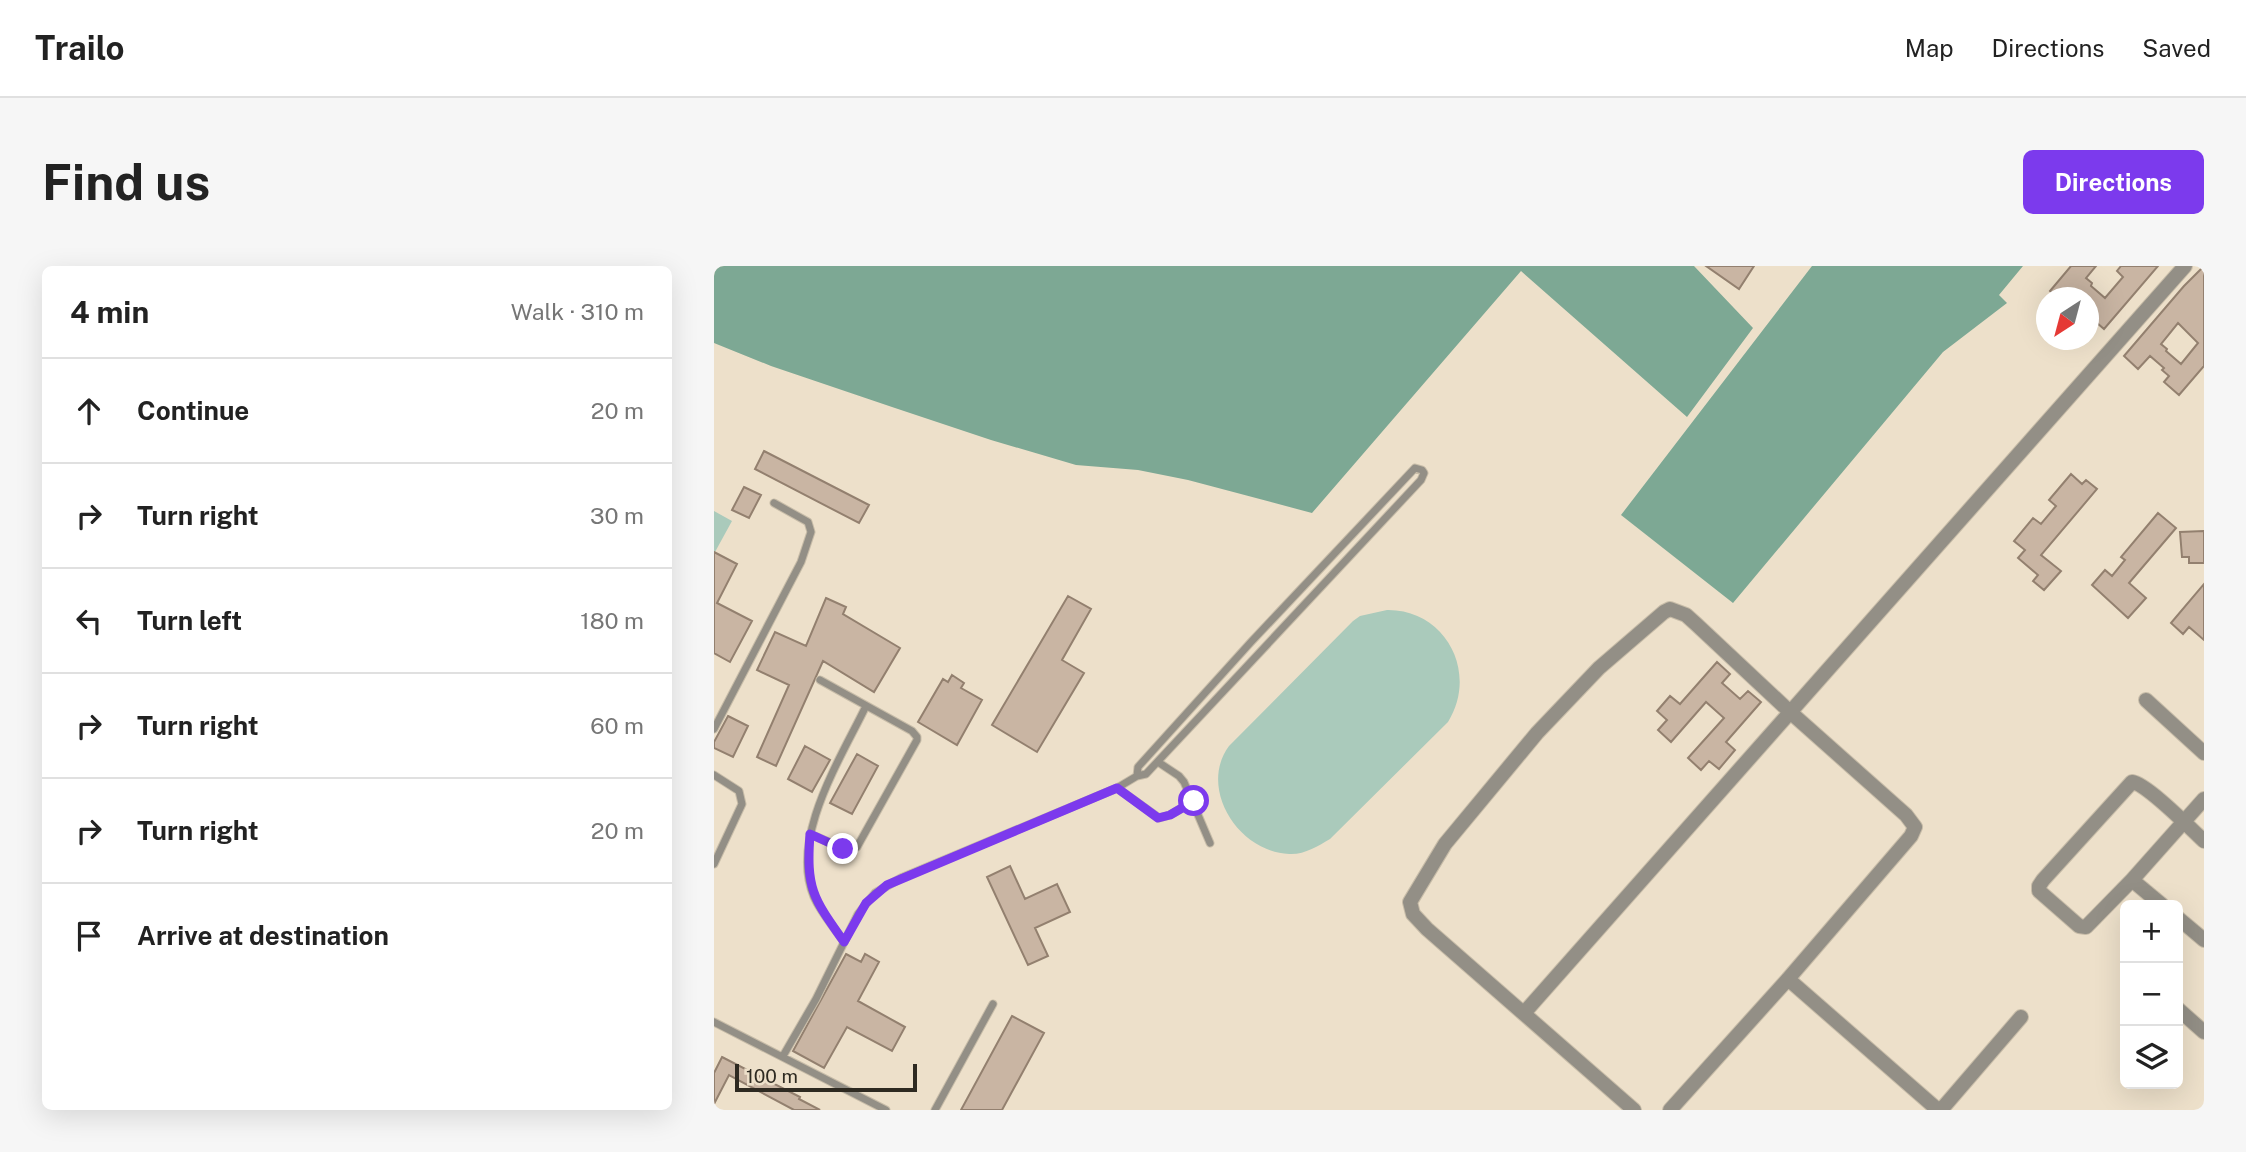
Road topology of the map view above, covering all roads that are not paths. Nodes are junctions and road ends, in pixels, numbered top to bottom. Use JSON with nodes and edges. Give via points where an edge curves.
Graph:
{"nodes":[{"id":1,"x":2185,"y":266,"type":"edge"},
{"id":2,"x":774,"y":503,"type":"dead end"},
{"id":3,"x":1251,"y":642,"type":"junction"},
{"id":4,"x":1261,"y":652,"type":"junction"},
{"id":5,"x":820,"y":680,"type":"dead end"},
{"id":6,"x":2146,"y":700,"type":"dead end"},
{"id":7,"x":866,"y":706,"type":"junction"},
{"id":8,"x":1789,"y":711,"type":"junction"},
{"id":9,"x":714,"y":729,"type":"edge"},
{"id":10,"x":2204,"y":753,"type":"edge"},
{"id":11,"x":1158,"y":762,"type":"junction"},
{"id":12,"x":714,"y":775,"type":"edge"},
{"id":13,"x":1138,"y":776,"type":"junction"},
{"id":14,"x":1117,"y":788,"type":"junction"},
{"id":15,"x":2204,"y":799,"type":"edge"},
{"id":16,"x":1194,"y":801,"type":"junction"},
{"id":17,"x":2183,"y":822,"type":"junction"},
{"id":18,"x":810,"y":834,"type":"junction"},
{"id":19,"x":2204,"y":841,"type":"edge"},
{"id":20,"x":1210,"y":843,"type":"dead end"},
{"id":21,"x":714,"y":864,"type":"edge"},
{"id":22,"x":2132,"y":880,"type":"junction"},
{"id":23,"x":2156,"y":900,"type":"edge"},
{"id":24,"x":2183,"y":928,"type":"edge"},
{"id":25,"x":2204,"y":940,"type":"edge"},
{"id":26,"x":844,"y":942,"type":"junction"},
{"id":27,"x":1788,"y":979,"type":"junction"},
{"id":28,"x":993,"y":1003,"type":"dead end"},
{"id":29,"x":1524,"y":1013,"type":"junction"},
{"id":30,"x":2183,"y":1013,"type":"edge"},
{"id":31,"x":2021,"y":1017,"type":"dead end"},
{"id":32,"x":714,"y":1021,"type":"edge"},
{"id":33,"x":2204,"y":1032,"type":"edge"},
{"id":34,"x":783,"y":1056,"type":"junction"},
{"id":35,"x":886,"y":1110,"type":"edge"},
{"id":36,"x":935,"y":1110,"type":"edge"},
{"id":37,"x":1634,"y":1110,"type":"edge"},
{"id":38,"x":1670,"y":1110,"type":"edge"},
{"id":39,"x":1939,"y":1110,"type":"edge"}],
"edges":[{"from":1,"to":8,"type":"street"},
{"from":2,"to":9,"type":"lane","via":[[807,522],[809,537],[786,593]]},
{"from":3,"to":4,"type":"lane"},
{"from":3,"to":4,"type":"lane","via":[[1412,471],[1422,470],[1422,480]]},
{"from":3,"to":13,"type":"lane","via":[[1138,766]]},
{"from":4,"to":11,"type":"lane"},
{"from":5,"to":7,"type":"lane"},
{"from":6,"to":10,"type":"street"},
{"from":7,"to":18,"type":"lane","via":[[820,800]]},
{"from":7,"to":18,"type":"lane","via":[[912,731],[917,740],[857,847],[843,849]]},
{"from":8,"to":27,"type":"street","via":[[1915,827]]},
{"from":8,"to":29,"type":"street"},
{"from":8,"to":29,"type":"street","via":[[1696,624],[1670,609],[1599,668],[1537,733],[1445,844],[1410,902],[1417,919]]},
{"from":11,"to":13,"type":"lane"},
{"from":11,"to":16,"type":"lane","via":[[1179,776]]},
{"from":12,"to":21,"type":"lane","via":[[739,791],[742,804]]},
{"from":13,"to":14,"type":"lane"},
{"from":14,"to":16,"type":"lane","via":[[1158,818]]},
{"from":14,"to":26,"type":"lane","via":[[887,885],[866,903]]},
{"from":15,"to":17,"type":"street"},
{"from":16,"to":20,"type":"lane"},
{"from":17,"to":19,"type":"street"},
{"from":17,"to":22,"type":"street"},
{"from":17,"to":22,"type":"street","via":[[2132,782],[2038,888],[2084,928]]},
{"from":18,"to":26,"type":"lane","via":[[810,886]]},
{"from":22,"to":23,"type":"street"},
{"from":24,"to":25,"type":"street"},
{"from":26,"to":34,"type":"lane"},
{"from":27,"to":38,"type":"street"},
{"from":27,"to":39,"type":"street"},
{"from":28,"to":36,"type":"lane"},
{"from":29,"to":37,"type":"street"},
{"from":30,"to":33,"type":"street"},
{"from":31,"to":39,"type":"street"},
{"from":32,"to":34,"type":"lane"},
{"from":34,"to":35,"type":"lane"}]}
